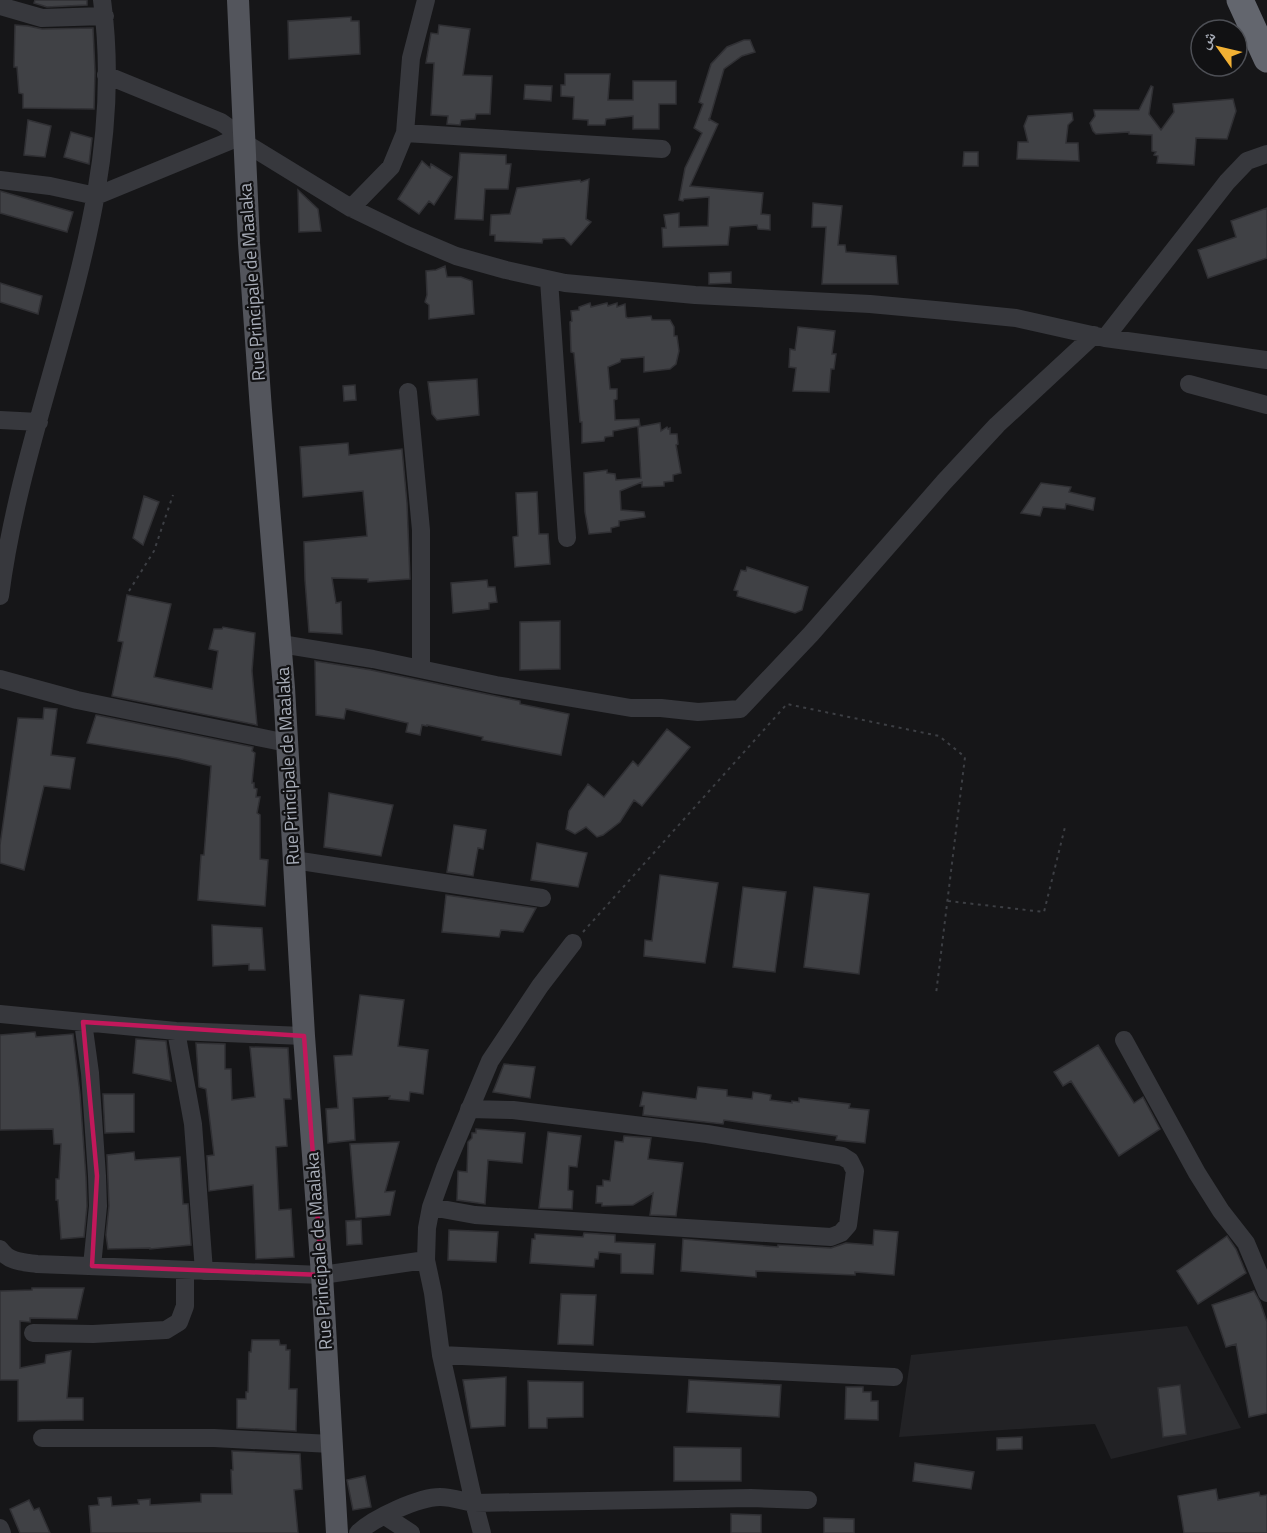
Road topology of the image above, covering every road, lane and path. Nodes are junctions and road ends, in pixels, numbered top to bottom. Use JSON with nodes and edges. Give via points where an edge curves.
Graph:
{"nodes":[{"id":1,"x":238,"y":0,"type":"edge"},
{"id":2,"x":426,"y":0,"type":"edge"},
{"id":3,"x":1240,"y":0,"type":"edge"},
{"id":4,"x":0,"y":6,"type":"edge"},
{"id":5,"x":103,"y":8,"type":"edge"},
{"id":6,"x":0,"y":15,"type":"edge"},
{"id":7,"x":42,"y":18,"type":"junction"},
{"id":8,"x":1267,"y":59,"type":"edge"},
{"id":9,"x":106,"y":75,"type":"junction"},
{"id":10,"x":405,"y":133,"type":"junction"},
{"id":11,"x":240,"y":139,"type":"junction"},
{"id":12,"x":662,"y":149,"type":"dead end"},
{"id":13,"x":1267,"y":154,"type":"edge"},
{"id":14,"x":0,"y":180,"type":"edge"},
{"id":15,"x":96,"y":196,"type":"junction"},
{"id":16,"x":351,"y":208,"type":"junction"},
{"id":17,"x":549,"y":280,"type":"junction"},
{"id":18,"x":1100,"y":336,"type":"junction"},
{"id":19,"x":1267,"y":360,"type":"edge"},
{"id":20,"x":1189,"y":384,"type":"dead end"},
{"id":21,"x":408,"y":392,"type":"dead end"},
{"id":22,"x":1267,"y":405,"type":"edge"},
{"id":23,"x":0,"y":420,"type":"edge"},
{"id":24,"x":39,"y":422,"type":"junction"},
{"id":25,"x":174,"y":495,"type":"dead end"},
{"id":26,"x":567,"y":538,"type":"dead end"},
{"id":27,"x":129,"y":591,"type":"dead end"},
{"id":28,"x":0,"y":596,"type":"edge"},
{"id":29,"x":281,"y":644,"type":"junction"},
{"id":30,"x":421,"y":669,"type":"junction"},
{"id":31,"x":0,"y":679,"type":"edge"},
{"id":32,"x":287,"y":743,"type":"junction"},
{"id":33,"x":1065,"y":827,"type":"dead end"},
{"id":34,"x":294,"y":860,"type":"junction"},
{"id":35,"x":542,"y":898,"type":"dead end"},
{"id":36,"x":948,"y":901,"type":"junction"},
{"id":37,"x":573,"y":943,"type":"joint"},
{"id":38,"x":936,"y":994,"type":"dead end"},
{"id":39,"x":0,"y":1014,"type":"edge"},
{"id":40,"x":83,"y":1022,"type":"junction"},
{"id":41,"x":176,"y":1031,"type":"junction"},
{"id":42,"x":304,"y":1036,"type":"junction"},
{"id":43,"x":1124,"y":1041,"type":"dead end"},
{"id":44,"x":470,"y":1109,"type":"junction"},
{"id":45,"x":431,"y":1207,"type":"junction"},
{"id":46,"x":0,"y":1249,"type":"edge"},
{"id":47,"x":426,"y":1260,"type":"junction"},
{"id":48,"x":92,"y":1266,"type":"junction"},
{"id":49,"x":195,"y":1270,"type":"junction"},
{"id":50,"x":322,"y":1275,"type":"junction"},
{"id":51,"x":1267,"y":1293,"type":"edge"},
{"id":52,"x":33,"y":1333,"type":"dead end"},
{"id":53,"x":441,"y":1355,"type":"junction"},
{"id":54,"x":894,"y":1377,"type":"dead end"},
{"id":55,"x":42,"y":1438,"type":"dead end"},
{"id":56,"x":331,"y":1444,"type":"junction"},
{"id":57,"x":807,"y":1500,"type":"dead end"},
{"id":58,"x":474,"y":1503,"type":"junction"},
{"id":59,"x":386,"y":1516,"type":"junction"},
{"id":60,"x":0,"y":1528,"type":"edge"},
{"id":61,"x":2,"y":1533,"type":"edge"},
{"id":62,"x":337,"y":1533,"type":"edge"},
{"id":63,"x":358,"y":1533,"type":"edge"},
{"id":64,"x":411,"y":1533,"type":"edge"},
{"id":65,"x":482,"y":1533,"type":"edge"}],
"edges":[{"from":1,"to":11,"type":"main road","name":"Rue Principale de Maalaka"},
{"from":2,"to":10,"type":"street","via":[[411,58]]},
{"from":3,"to":8,"type":"highway"},
{"from":4,"to":7,"type":"street"},
{"from":5,"to":7,"type":"street"},
{"from":5,"to":9,"type":"street"},
{"from":6,"to":7,"type":"street"},
{"from":9,"to":11,"type":"street","via":[[221,122]]},
{"from":9,"to":15,"type":"street","via":[[104,150]]},
{"from":10,"to":12,"type":"street"},
{"from":10,"to":16,"type":"street","via":[[391,167]]},
{"from":11,"to":15,"type":"street"},
{"from":11,"to":16,"type":"street"},
{"from":11,"to":29,"type":"main road","name":"Rue Principale de Maalaka"},
{"from":13,"to":18,"type":"street","via":[[1247,161],[1227,182]]},
{"from":14,"to":15,"type":"street"},
{"from":15,"to":24,"type":"street","via":[[85,252]]},
{"from":16,"to":17,"type":"street","via":[[456,256]]},
{"from":17,"to":18,"type":"street","via":[[695,295],[870,304],[1016,318]]},
{"from":17,"to":26,"type":"street"},
{"from":18,"to":19,"type":"street"},
{"from":18,"to":30,"type":"street","via":[[997,425],[740,709],[698,712],[631,708]]},
{"from":20,"to":22,"type":"street"},
{"from":21,"to":30,"type":"street","via":[[422,530]]},
{"from":23,"to":24,"type":"street"},
{"from":24,"to":28,"type":"street","via":[[20,491]]},
{"from":25,"to":27,"type":"path","via":[[154,551]]},
{"from":29,"to":30,"type":"street"},
{"from":29,"to":32,"type":"main road","name":"Rue Principale de Maalaka"},
{"from":31,"to":32,"type":"street","via":[[77,700]]},
{"from":32,"to":34,"type":"main road","name":"Rue Principale de Maalaka"},
{"from":33,"to":36,"type":"path","via":[[1044,912]]},
{"from":34,"to":35,"type":"street"},
{"from":34,"to":42,"type":"main road","name":"Rue Principale de Maalaka"},
{"from":36,"to":37,"type":"path","via":[[965,757],[939,736],[787,704]]},
{"from":36,"to":38,"type":"path"},
{"from":37,"to":44,"type":"street","via":[[490,1061]]},
{"from":39,"to":40,"type":"street"},
{"from":40,"to":41,"type":"street"},
{"from":40,"to":48,"type":"street","via":[[97,1176]]},
{"from":41,"to":42,"type":"street"},
{"from":41,"to":49,"type":"street","via":[[193,1124]]},
{"from":42,"to":50,"type":"main road","name":"Rue Principale de Maalaka"},
{"from":43,"to":51,"type":"street","via":[[1197,1173],[1246,1242]]},
{"from":44,"to":45,"type":"street"},
{"from":44,"to":45,"type":"street","via":[[513,1110],[696,1132],[842,1156],[855,1171],[848,1224],[831,1237],[475,1215]]},
{"from":45,"to":47,"type":"street"},
{"from":46,"to":48,"type":"street","via":[[15,1261]]},
{"from":47,"to":50,"type":"street"},
{"from":47,"to":53,"type":"street"},
{"from":48,"to":49,"type":"street"},
{"from":49,"to":50,"type":"street"},
{"from":49,"to":52,"type":"street","via":[[179,1322],[166,1329]]},
{"from":50,"to":56,"type":"main road","name":"Rue Principale de Maalaka"},
{"from":53,"to":54,"type":"street"},
{"from":53,"to":58,"type":"street"},
{"from":55,"to":56,"type":"street","via":[[214,1438]]},
{"from":56,"to":62,"type":"main road","name":"Rue Principale de Maalaka"},
{"from":57,"to":58,"type":"street"},
{"from":58,"to":59,"type":"street","via":[[440,1497],[419,1501]]},
{"from":58,"to":65,"type":"street"},
{"from":59,"to":63,"type":"street"},
{"from":59,"to":64,"type":"street"},
{"from":60,"to":61,"type":"street"}]}
